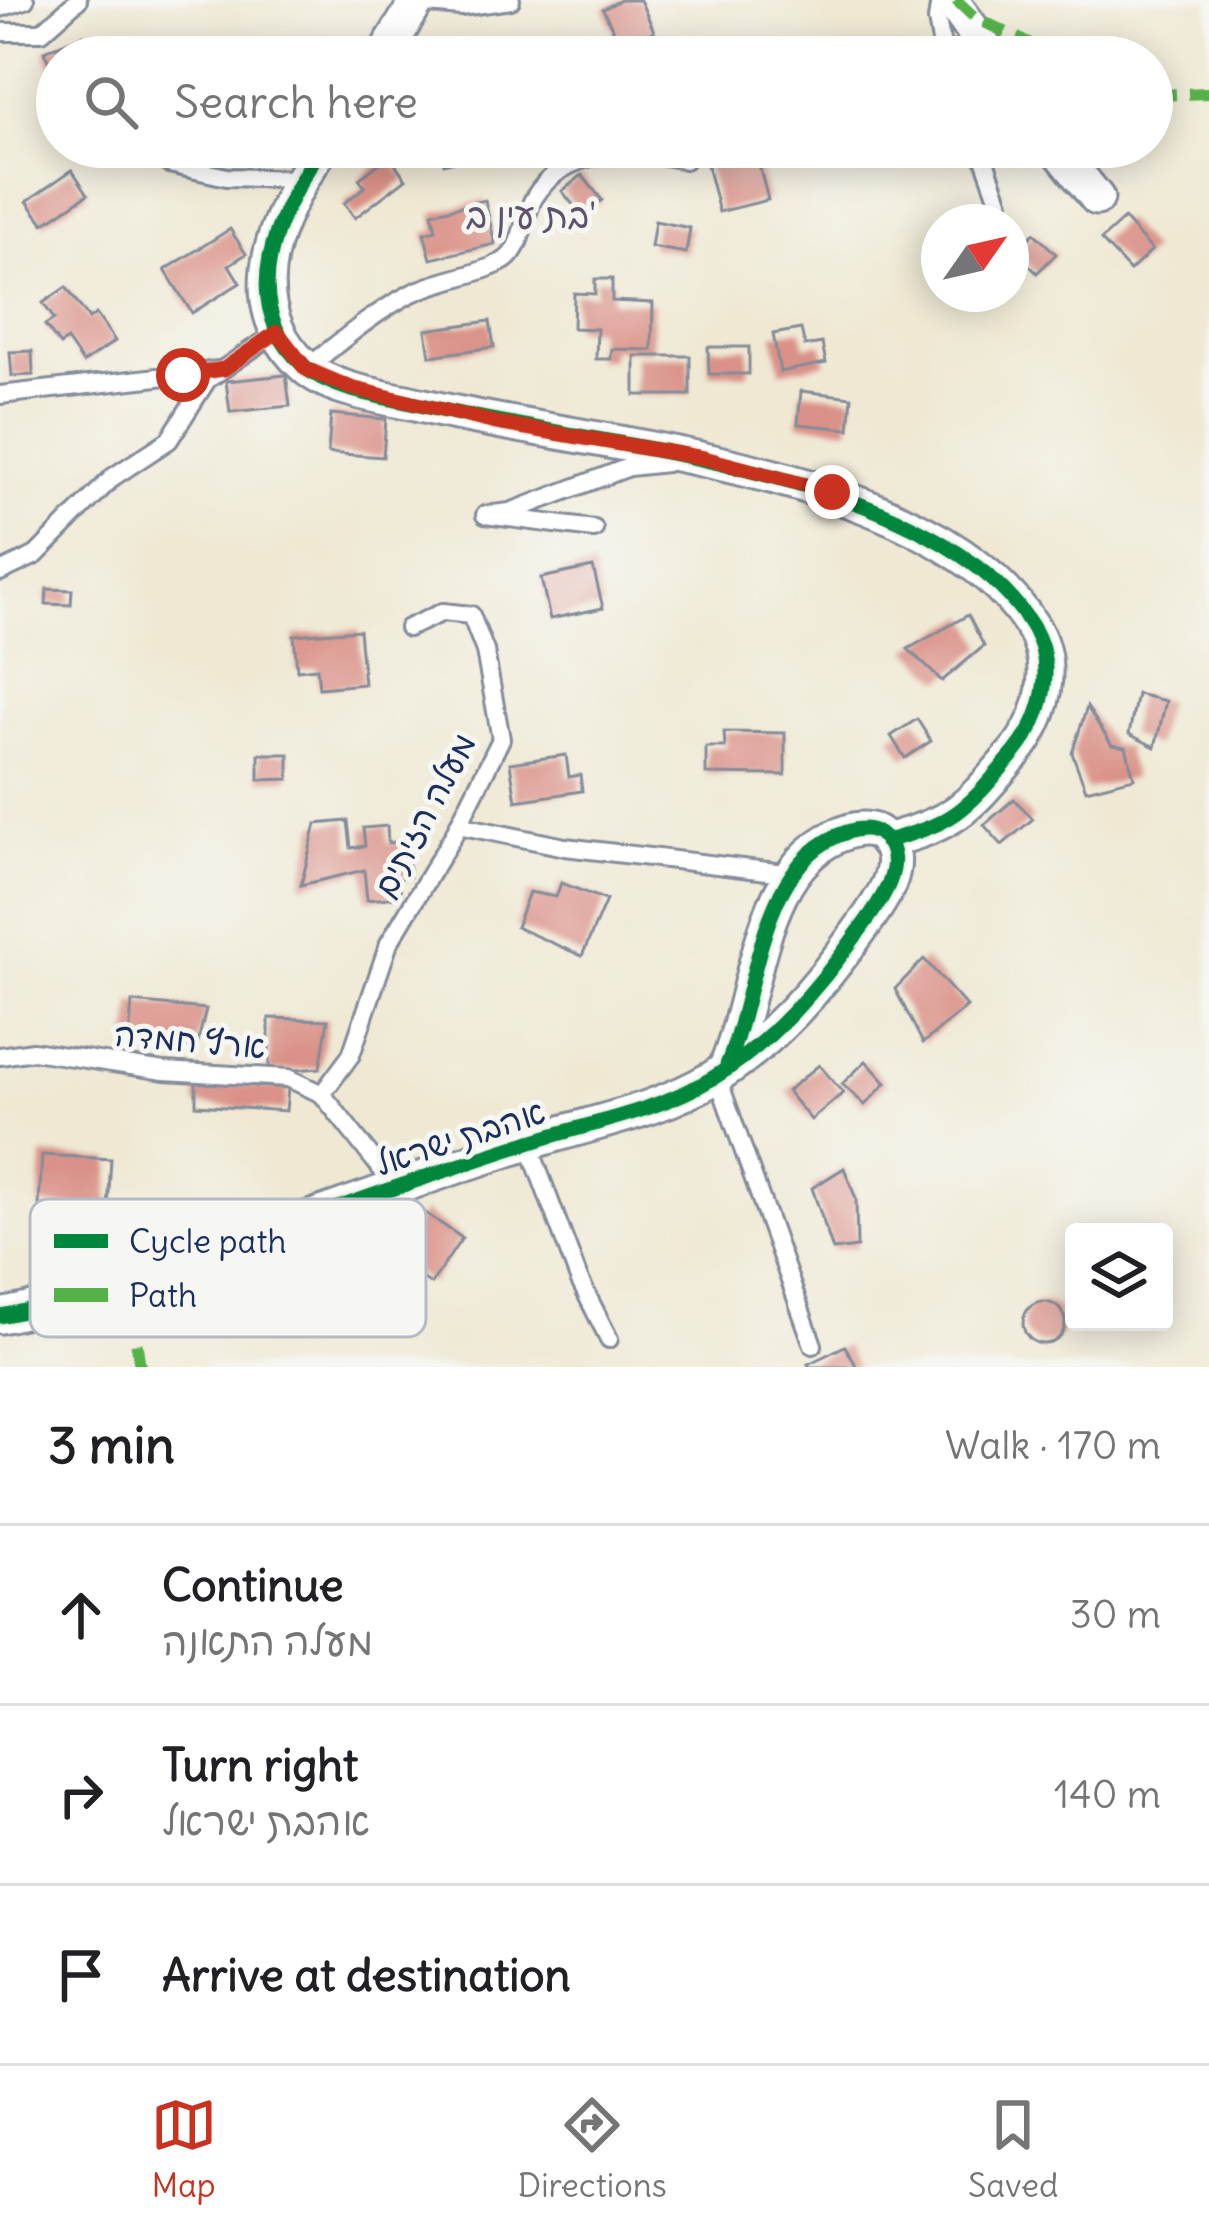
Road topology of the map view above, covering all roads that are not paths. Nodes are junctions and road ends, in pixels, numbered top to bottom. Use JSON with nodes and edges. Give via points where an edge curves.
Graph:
{"nodes":[{"id":1,"x":25,"y":0,"type":"edge"},
{"id":2,"x":78,"y":0,"type":"edge"},
{"id":3,"x":511,"y":0,"type":"edge"},
{"id":4,"x":940,"y":0,"type":"edge"},
{"id":5,"x":951,"y":0,"type":"edge"},
{"id":6,"x":417,"y":2,"type":"edge"},
{"id":7,"x":0,"y":8,"type":"edge"},
{"id":8,"x":0,"y":32,"type":"edge"},
{"id":9,"x":396,"y":36,"type":"edge"},
{"id":10,"x":940,"y":36,"type":"edge"},
{"id":11,"x":977,"y":36,"type":"edge"},
{"id":12,"x":187,"y":168,"type":"edge"},
{"id":13,"x":308,"y":168,"type":"edge"},
{"id":14,"x":565,"y":168,"type":"edge"},
{"id":15,"x":988,"y":168,"type":"edge"},
{"id":16,"x":1073,"y":168,"type":"edge"},
{"id":17,"x":300,"y":179,"type":"junction"},
{"id":18,"x":1097,"y":198,"type":"dead end"},
{"id":19,"x":1000,"y":203,"type":"dead end"},
{"id":20,"x":277,"y":332,"type":"junction"},
{"id":21,"x":224,"y":369,"type":"junction"},
{"id":22,"x":306,"y":369,"type":"junction"},
{"id":23,"x":0,"y":395,"type":"edge"},
{"id":24,"x":704,"y":458,"type":"junction"},
{"id":25,"x":594,"y":529,"type":"dead end"},
{"id":26,"x":0,"y":572,"type":"edge"},
{"id":27,"x":408,"y":628,"type":"dead end"},
{"id":28,"x":458,"y":825,"type":"junction"},
{"id":29,"x":886,"y":841,"type":"junction"},
{"id":30,"x":793,"y":874,"type":"junction"},
{"id":31,"x":0,"y":1056,"type":"edge"},
{"id":32,"x":722,"y":1070,"type":"junction"},
{"id":33,"x":322,"y":1094,"type":"junction"},
{"id":34,"x":528,"y":1143,"type":"junction"},
{"id":35,"x":398,"y":1190,"type":"junction"},
{"id":36,"x":372,"y":1199,"type":"edge"},
{"id":37,"x":30,"y":1310,"type":"edge"},
{"id":38,"x":0,"y":1316,"type":"edge"},
{"id":39,"x":609,"y":1339,"type":"dead end"},
{"id":40,"x":813,"y":1345,"type":"dead end"}],
"edges":[{"from":1,"to":7,"type":"lane"},
{"from":2,"to":8,"type":"lane","via":[[42,32]]},
{"from":3,"to":6,"type":"lane"},
{"from":4,"to":10,"type":"lane"},
{"from":5,"to":11,"type":"street"},
{"from":6,"to":9,"type":"street"},
{"from":12,"to":17,"type":"lane"},
{"from":13,"to":17,"type":"street"},
{"from":14,"to":22,"type":"lane","via":[[534,198],[502,263],[414,292]]},
{"from":15,"to":19,"type":"lane"},
{"from":16,"to":18,"type":"street"},
{"from":17,"to":20,"type":"street","via":[[272,240],[264,283]]},
{"from":20,"to":21,"type":"lane"},
{"from":20,"to":22,"type":"street"},
{"from":21,"to":23,"type":"lane"},
{"from":21,"to":26,"type":"lane","via":[[207,380],[169,440],[113,477],[36,555]]},
{"from":22,"to":24,"type":"street","via":[[496,423]]},
{"from":24,"to":25,"type":"lane","via":[[629,467],[485,515]]},
{"from":24,"to":29,"type":"street","via":[[832,492],[937,543],[994,580],[1038,636],[1046,667],[1040,710],[1023,742],[944,826]]},
{"from":27,"to":28,"type":"lane","name":"מעלה הזיתים","via":[[443,612],[471,615],[485,651],[501,740]]},
{"from":28,"to":30,"type":"lane","via":[[565,848]]},
{"from":28,"to":33,"type":"lane","name":"מעלה הזיתים","via":[[389,943],[352,1055]]},
{"from":29,"to":30,"type":"street","via":[[868,829],[849,831],[813,851]]},
{"from":29,"to":32,"type":"street","name":"אהבת ישראל","via":[[893,874],[883,899],[802,1003]]},
{"from":30,"to":32,"type":"street"},
{"from":31,"to":33,"type":"lane","name":"ארץ חמדה","via":[[33,1051],[164,1071],[287,1078]]},
{"from":32,"to":34,"type":"street","name":"אהבת ישראל","via":[[598,1126]]},
{"from":32,"to":40,"type":"lane"},
{"from":33,"to":35,"type":"lane"},
{"from":34,"to":35,"type":"street","name":"אהבת ישראל"},
{"from":34,"to":39,"type":"lane"},
{"from":35,"to":36,"type":"street","name":"אהבת ישראל"},
{"from":37,"to":38,"type":"street","name":"אהבת ישראל"}]}
